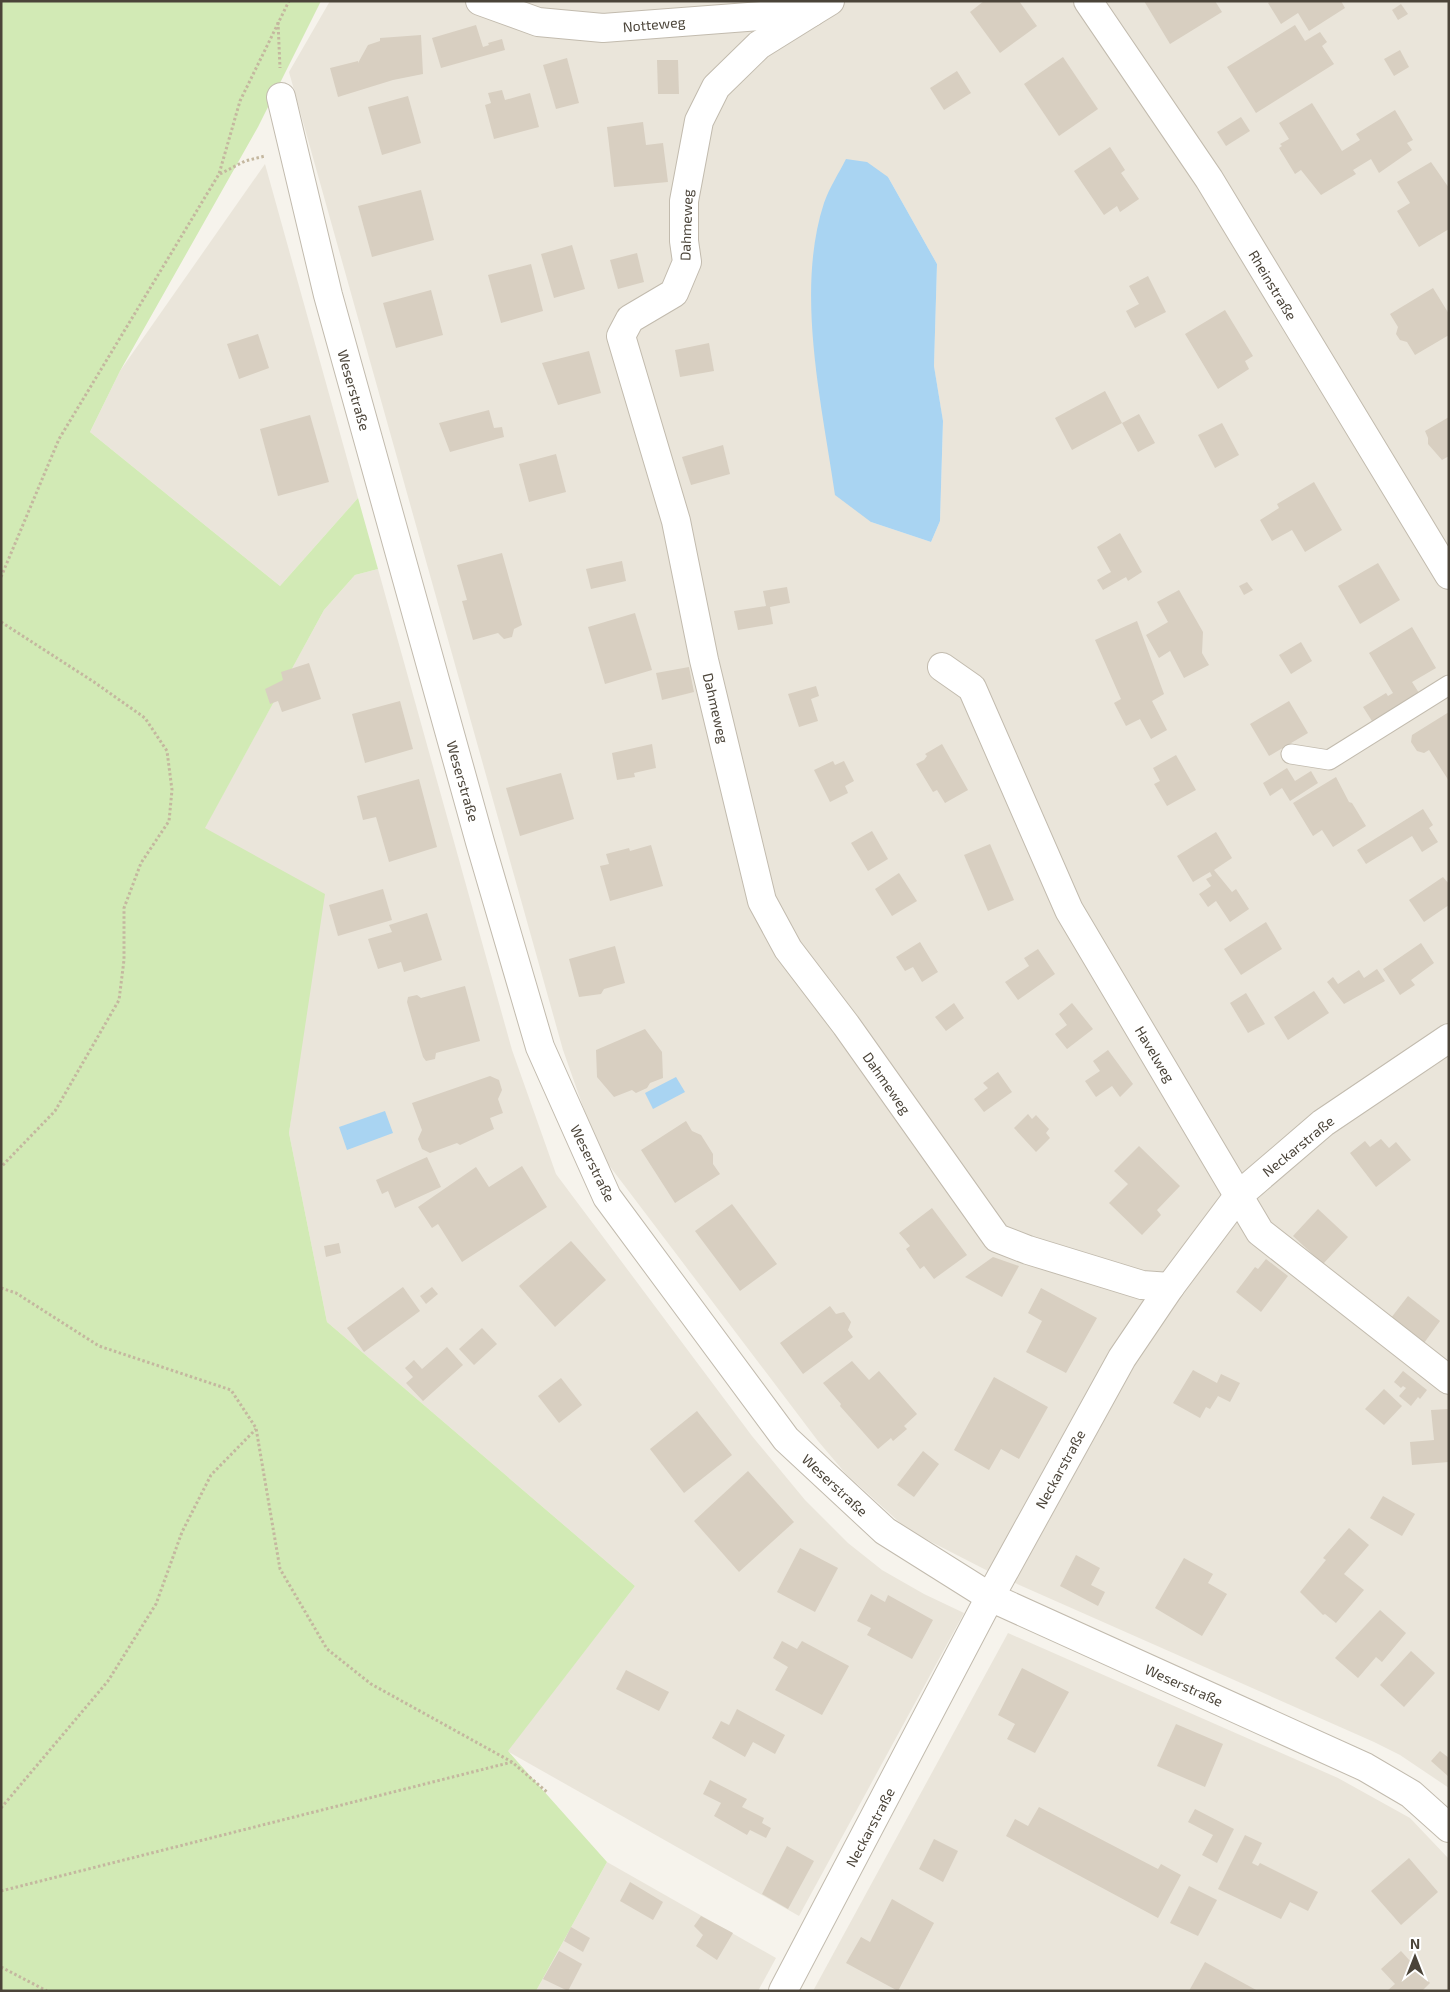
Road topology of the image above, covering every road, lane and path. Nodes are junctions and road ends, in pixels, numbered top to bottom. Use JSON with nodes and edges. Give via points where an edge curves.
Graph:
{"nodes":[{"id":1,"x":289,"y":1,"type":"edge"},
{"id":2,"x":480,"y":1,"type":"edge"},
{"id":3,"x":1088,"y":1,"type":"edge"},
{"id":4,"x":821,"y":7,"type":"edge"},
{"id":5,"x":278,"y":21,"type":"junction"},
{"id":6,"x":281,"y":97,"type":"joint"},
{"id":7,"x":295,"y":154,"type":"junction"},
{"id":8,"x":219,"y":174,"type":"junction"},
{"id":9,"x":1449,"y":575,"type":"edge"},
{"id":10,"x":1,"y":578,"type":"edge"},
{"id":11,"x":1,"y":622,"type":"edge"},
{"id":12,"x":942,"y":667,"type":"dead end"},
{"id":13,"x":1449,"y":685,"type":"edge"},
{"id":14,"x":1291,"y":754,"type":"dead end"},
{"id":15,"x":1449,"y":1038,"type":"edge"},
{"id":16,"x":1,"y":1167,"type":"edge"},
{"id":17,"x":1239,"y":1195,"type":"junction"},
{"id":18,"x":1,"y":1288,"type":"edge"},
{"id":19,"x":1170,"y":1288,"type":"junction"},
{"id":20,"x":1449,"y":1380,"type":"edge"},
{"id":21,"x":256,"y":1428,"type":"junction"},
{"id":22,"x":990,"y":1597,"type":"junction"},
{"id":23,"x":512,"y":1762,"type":"junction"},
{"id":24,"x":547,"y":1792,"type":"dead end"},
{"id":25,"x":1,"y":1808,"type":"edge"},
{"id":26,"x":1449,"y":1828,"type":"edge"},
{"id":27,"x":1,"y":1891,"type":"edge"},
{"id":28,"x":1,"y":1967,"type":"edge"},
{"id":29,"x":47,"y":1991,"type":"edge"},
{"id":30,"x":783,"y":1991,"type":"edge"}],
"edges":[{"from":1,"to":5,"type":"path"},
{"from":2,"to":4,"type":"street","name":"Notteweg","via":[[538,22],[603,28]]},
{"from":3,"to":9,"type":"street","name":"Rheinstraße","via":[[1209,179]]},
{"from":4,"to":19,"type":"street","name":"Dahmeweg","via":[[759,45],[716,87],[699,121],[684,201],[687,262],[674,293],[630,319],[621,336],[676,521],[704,660],[762,901],[788,949],[997,1238],[1142,1285]]},
{"from":5,"to":6,"type":"path"},
{"from":5,"to":8,"type":"path","via":[[240,101]]},
{"from":6,"to":7,"type":"street","name":"Weserstraße"},
{"from":7,"to":8,"type":"path","via":[[245,161]]},
{"from":7,"to":22,"type":"street","name":"Weserstraße","via":[[333,314],[540,1048],[607,1197],[786,1439],[884,1531]]},
{"from":8,"to":10,"type":"path","via":[[59,439]]},
{"from":11,"to":16,"type":"path","via":[[145,718],[167,751],[172,790],[169,821],[141,863],[124,908],[120,1000],[55,1111]]},
{"from":12,"to":17,"type":"street","name":"Havelweg","via":[[972,688],[1069,910]]},
{"from":13,"to":14,"type":"lane","via":[[1329,760]]},
{"from":15,"to":17,"type":"street","name":"Neckarstraße","via":[[1323,1123]]},
{"from":17,"to":19,"type":"street","name":"Neckarstraße"},
{"from":17,"to":20,"type":"street","name":"Havelweg","via":[[1260,1232]]},
{"from":18,"to":21,"type":"path","via":[[16,1293],[99,1346],[232,1390]]},
{"from":19,"to":22,"type":"street","name":"Neckarstraße","via":[[1122,1358]]},
{"from":21,"to":23,"type":"path","via":[[280,1570],[327,1649],[371,1684]]},
{"from":21,"to":25,"type":"path","via":[[211,1474],[182,1532],[156,1604],[108,1681]]},
{"from":22,"to":26,"type":"street","name":"Weserstraße","via":[[1365,1767],[1411,1794]]},
{"from":22,"to":30,"type":"street","name":"Neckarstraße"},
{"from":23,"to":24,"type":"path"},
{"from":23,"to":27,"type":"path"},
{"from":28,"to":29,"type":"path"}]}
